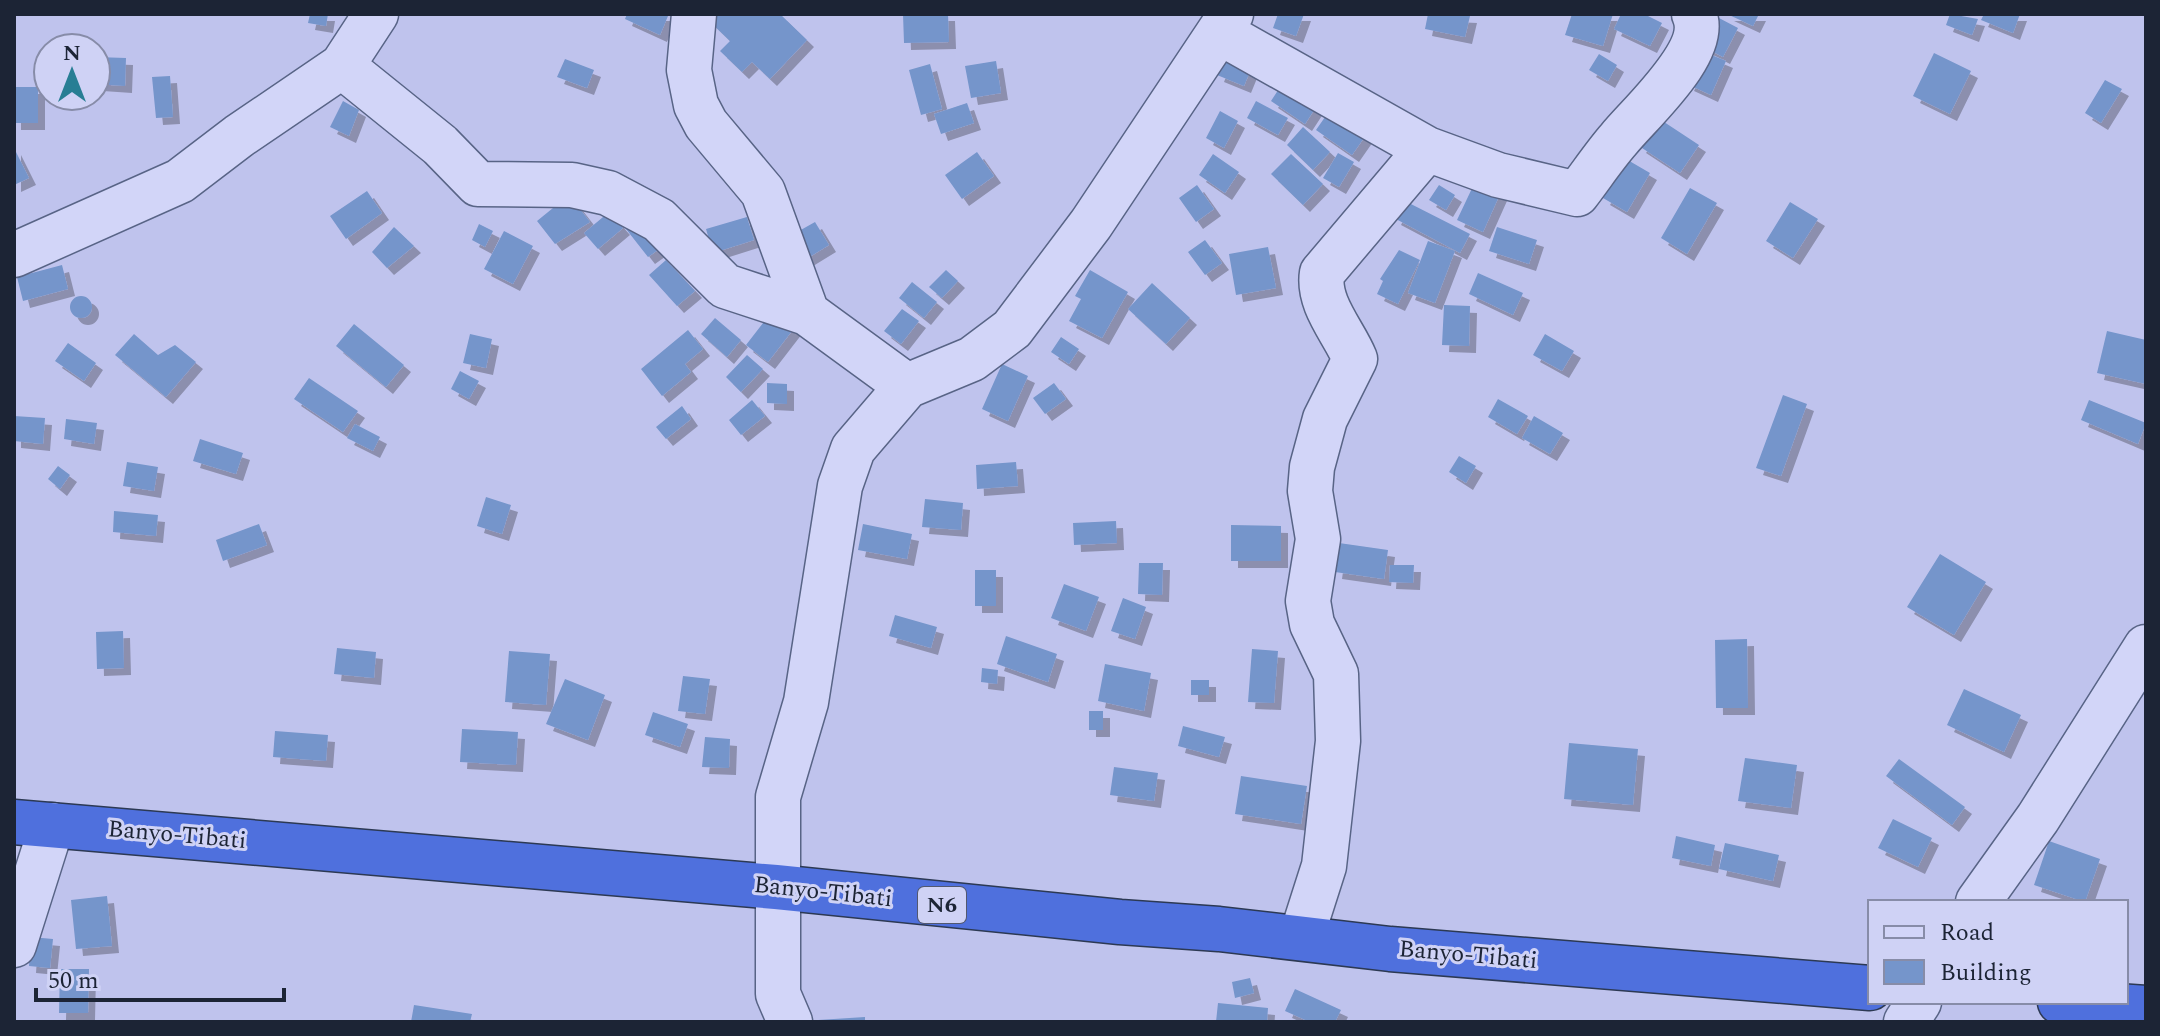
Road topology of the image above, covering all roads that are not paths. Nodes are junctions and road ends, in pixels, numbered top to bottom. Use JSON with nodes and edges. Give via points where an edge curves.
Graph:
{"nodes":[{"id":1,"x":376,"y":14,"type":"edge"},
{"id":2,"x":694,"y":14,"type":"edge"},
{"id":3,"x":1696,"y":15,"type":"edge"},
{"id":4,"x":1226,"y":24,"type":"edge"},
{"id":5,"x":342,"y":66,"type":"junction"},
{"id":6,"x":1427,"y":149,"type":"junction"},
{"id":7,"x":14,"y":255,"type":"edge"},
{"id":8,"x":807,"y":313,"type":"junction"},
{"id":9,"x":907,"y":386,"type":"junction"},
{"id":10,"x":2146,"y":647,"type":"edge"},
{"id":11,"x":33,"y":823,"type":"edge"},
{"id":12,"x":776,"y":887,"type":"junction"},
{"id":13,"x":1979,"y":900,"type":"edge"},
{"id":14,"x":1301,"y":938,"type":"junction"},
{"id":15,"x":14,"y":945,"type":"edge"},
{"id":16,"x":1868,"y":988,"type":"edge"},
{"id":17,"x":1918,"y":1004,"type":"edge"},
{"id":18,"x":2089,"y":1004,"type":"edge"},
{"id":19,"x":2146,"y":1008,"type":"edge"},
{"id":20,"x":790,"y":1022,"type":"edge"},
{"id":21,"x":1906,"y":1022,"type":"edge"}],
"edges":[{"from":1,"to":5,"type":"street"},
{"from":2,"to":8,"type":"street","via":[[689,70],[696,105],[763,192]]},
{"from":3,"to":6,"type":"street","via":[[1695,36],[1679,69],[1577,194],[1498,175]]},
{"from":4,"to":6,"type":"street"},
{"from":4,"to":9,"type":"street","via":[[1091,224],[1012,329],[972,359]]},
{"from":5,"to":7,"type":"street","via":[[180,181]]},
{"from":5,"to":8,"type":"street","via":[[440,145],[478,184],[572,185],[608,193],[659,220],[725,286]]},
{"from":6,"to":14,"type":"street","via":[[1322,273],[1320,282],[1355,359],[1325,419],[1312,467],[1318,539],[1308,601],[1312,624],[1336,674],[1338,741],[1324,866]]},
{"from":8,"to":9,"type":"street"},
{"from":9,"to":12,"type":"street","via":[[853,449],[840,486],[806,702],[778,797]]},
{"from":10,"to":13,"type":"street"},
{"from":11,"to":12,"type":"highway","name":"Banyo-Tibati","number":"N6"},
{"from":11,"to":15,"type":"street"},
{"from":12,"to":14,"type":"highway","name":"Banyo-Tibati","number":"N6"},
{"from":12,"to":20,"type":"street","via":[[778,994]]},
{"from":14,"to":16,"type":"highway","name":"Banyo-Tibati","number":"N6"},
{"from":17,"to":21,"type":"street"},
{"from":18,"to":19,"type":"highway"}]}
